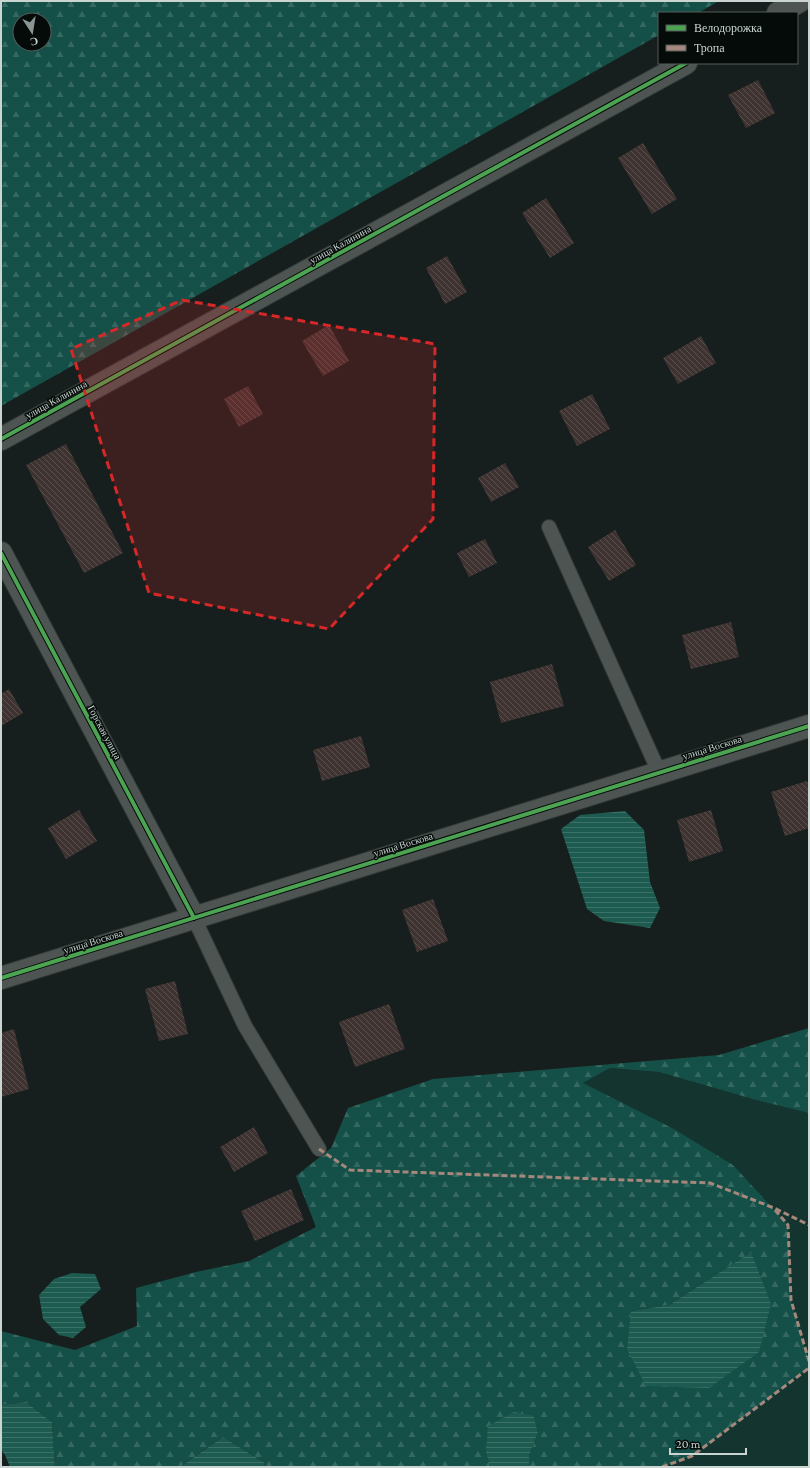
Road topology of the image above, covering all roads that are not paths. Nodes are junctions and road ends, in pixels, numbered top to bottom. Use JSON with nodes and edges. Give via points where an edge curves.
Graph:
{"nodes":[{"id":1,"x":800,"y":1,"type":"edge"},
{"id":2,"x":780,"y":12,"type":"edge"},
{"id":3,"x":684,"y":64,"type":"edge"},
{"id":4,"x":1,"y":439,"type":"edge"},
{"id":5,"x":549,"y":527,"type":"dead end"},
{"id":6,"x":1,"y":553,"type":"edge"},
{"id":7,"x":809,"y":726,"type":"edge"},
{"id":8,"x":660,"y":772,"type":"junction"},
{"id":9,"x":194,"y":918,"type":"junction"},
{"id":10,"x":1,"y":978,"type":"edge"},
{"id":11,"x":319,"y":1149,"type":"dead end"}],
"edges":[{"from":1,"to":2,"type":"street"},
{"from":3,"to":4,"type":"street","name":"улица Калинина"},
{"from":5,"to":8,"type":"lane"},
{"from":6,"to":9,"type":"street","name":"Горская улица"},
{"from":7,"to":8,"type":"street","name":"улица Воскова"},
{"from":8,"to":9,"type":"street","name":"улица Воскова"},
{"from":9,"to":10,"type":"street","name":"улица Воскова"},
{"from":9,"to":11,"type":"lane","via":[[245,1026]]}]}
